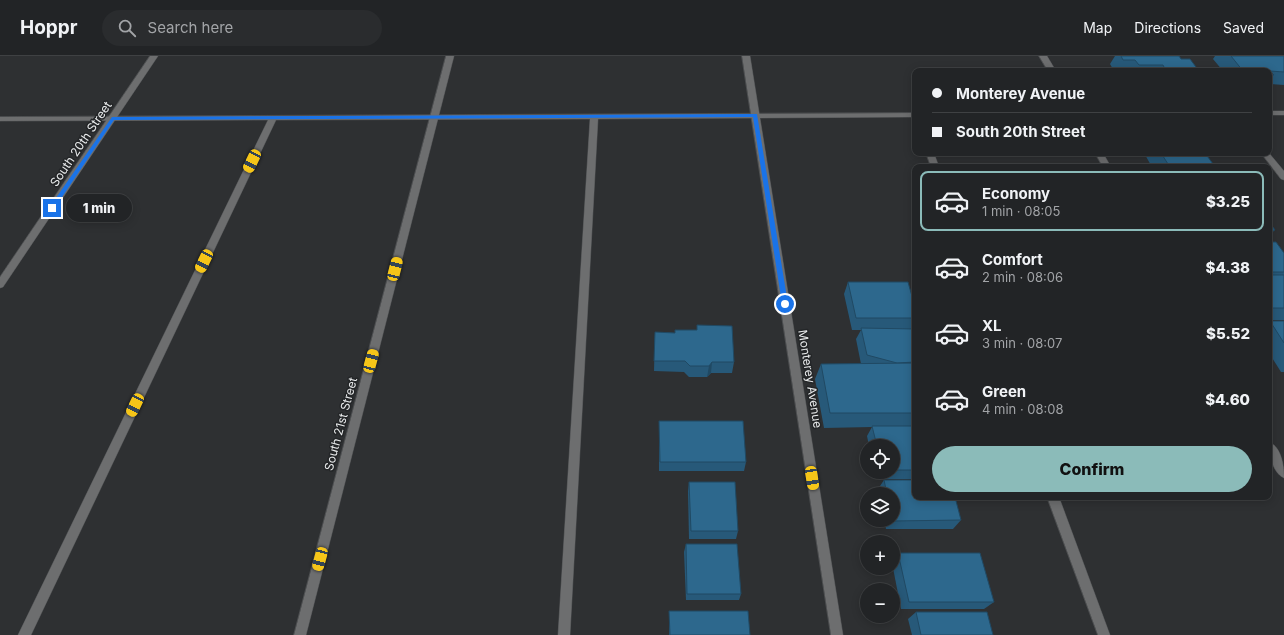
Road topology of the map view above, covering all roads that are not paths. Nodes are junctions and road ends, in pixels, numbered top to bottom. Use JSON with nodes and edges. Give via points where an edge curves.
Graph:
{"nodes":[{"id":1,"x":154,"y":56,"type":"edge"},
{"id":2,"x":450,"y":56,"type":"edge"},
{"id":3,"x":746,"y":56,"type":"edge"},
{"id":4,"x":1043,"y":56,"type":"edge"},
{"id":5,"x":1050,"y":68,"type":"edge"},
{"id":6,"x":1284,"y":113,"type":"edge"},
{"id":7,"x":1272,"y":114,"type":"edge"},
{"id":8,"x":912,"y":115,"type":"edge"},
{"id":9,"x":594,"y":116,"type":"junction"},
{"id":10,"x":755,"y":116,"type":"junction"},
{"id":11,"x":434,"y":117,"type":"junction"},
{"id":12,"x":112,"y":118,"type":"junction"},
{"id":13,"x":273,"y":118,"type":"junction"},
{"id":14,"x":0,"y":119,"type":"edge"},
{"id":15,"x":1267,"y":156,"type":"edge"},
{"id":16,"x":1284,"y":177,"type":"edge"},
{"id":17,"x":0,"y":284,"type":"edge"},
{"id":18,"x":1272,"y":452,"type":"edge"},
{"id":19,"x":1284,"y":473,"type":"edge"},
{"id":20,"x":1054,"y":500,"type":"edge"},
{"id":21,"x":24,"y":635,"type":"edge"},
{"id":22,"x":300,"y":635,"type":"edge"},
{"id":23,"x":564,"y":635,"type":"edge"},
{"id":24,"x":837,"y":635,"type":"edge"},
{"id":25,"x":1104,"y":635,"type":"edge"}],
"edges":[{"from":1,"to":12,"type":"street","name":"South 20th Street"},
{"from":2,"to":11,"type":"street","name":"South 21st Street"},
{"from":3,"to":10,"type":"street","name":"Monterey Avenue"},
{"from":4,"to":5,"type":"street"},
{"from":6,"to":7,"type":"street"},
{"from":8,"to":10,"type":"street"},
{"from":9,"to":10,"type":"street"},
{"from":9,"to":11,"type":"street"},
{"from":9,"to":23,"type":"street"},
{"from":10,"to":24,"type":"street","name":"Monterey Avenue"},
{"from":11,"to":13,"type":"street"},
{"from":11,"to":22,"type":"street","name":"South 21st Street"},
{"from":12,"to":13,"type":"street"},
{"from":12,"to":14,"type":"street"},
{"from":12,"to":17,"type":"street","name":"South 20th Street"},
{"from":13,"to":21,"type":"street"},
{"from":15,"to":16,"type":"street"},
{"from":18,"to":19,"type":"street"},
{"from":20,"to":25,"type":"street"}]}
